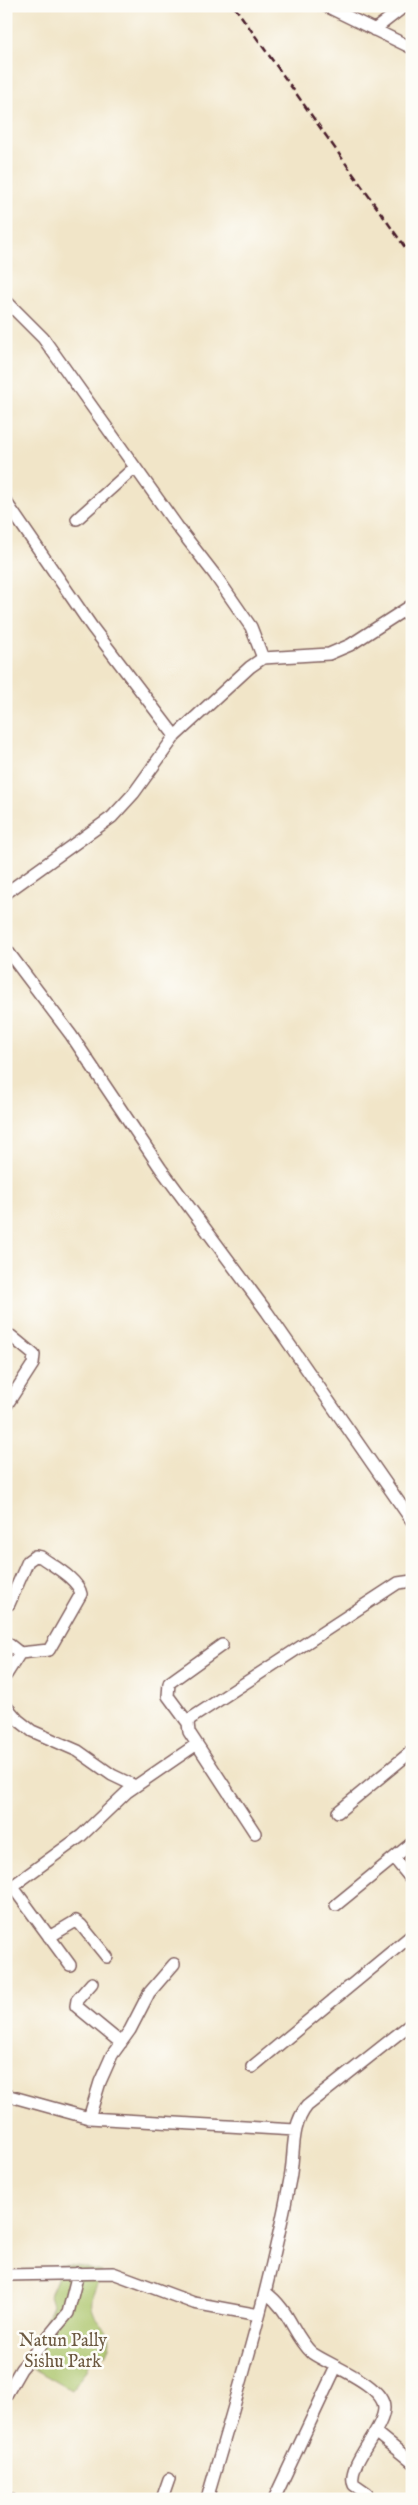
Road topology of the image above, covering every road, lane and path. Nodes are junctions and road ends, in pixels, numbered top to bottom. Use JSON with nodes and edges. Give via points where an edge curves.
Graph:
{"nodes":[{"id":1,"x":326,"y":6,"type":"edge"},
{"id":2,"x":405,"y":6,"type":"edge"},
{"id":3,"x":374,"y":30,"type":"junction"},
{"id":4,"x":412,"y":48,"type":"edge"},
{"id":5,"x":6,"y":301,"type":"edge"},
{"id":6,"x":135,"y":467,"type":"junction"},
{"id":7,"x":6,"y":502,"type":"edge"},
{"id":8,"x":77,"y":519,"type":"dead end"},
{"id":9,"x":412,"y":605,"type":"edge"},
{"id":10,"x":263,"y":658,"type":"junction"},
{"id":11,"x":175,"y":736,"type":"junction"},
{"id":12,"x":6,"y":893,"type":"edge"},
{"id":13,"x":6,"y":949,"type":"edge"},
{"id":14,"x":6,"y":1335,"type":"edge"},
{"id":15,"x":6,"y":1406,"type":"edge"},
{"id":16,"x":412,"y":1521,"type":"edge"},
{"id":17,"x":412,"y":1581,"type":"edge"},
{"id":18,"x":7,"y":1605,"type":"edge"},
{"id":19,"x":6,"y":1642,"type":"edge"},
{"id":20,"x":222,"y":1645,"type":"dead end"},
{"id":21,"x":20,"y":1653,"type":"junction"},
{"id":22,"x":6,"y":1675,"type":"edge"},
{"id":23,"x":6,"y":1706,"type":"edge"},
{"id":24,"x":188,"y":1723,"type":"junction"},
{"id":25,"x":197,"y":1744,"type":"junction"},
{"id":26,"x":412,"y":1751,"type":"edge"},
{"id":27,"x":135,"y":1786,"type":"junction"},
{"id":28,"x":338,"y":1812,"type":"dead end"},
{"id":29,"x":255,"y":1833,"type":"dead end"},
{"id":30,"x":412,"y":1843,"type":"edge"},
{"id":31,"x":394,"y":1858,"type":"junction"},
{"id":32,"x":412,"y":1880,"type":"edge"},
{"id":33,"x":9,"y":1889,"type":"edge"},
{"id":34,"x":336,"y":1905,"type":"dead end"},
{"id":35,"x":412,"y":1935,"type":"edge"},
{"id":36,"x":49,"y":1937,"type":"junction"},
{"id":37,"x":106,"y":1957,"type":"dead end"},
{"id":38,"x":174,"y":1964,"type":"dead end"},
{"id":39,"x":70,"y":1965,"type":"dead end"},
{"id":40,"x":92,"y":1983,"type":"dead end"},
{"id":41,"x":412,"y":2023,"type":"edge"},
{"id":42,"x":120,"y":2043,"type":"junction"},
{"id":43,"x":252,"y":2067,"type":"dead end"},
{"id":44,"x":6,"y":2094,"type":"edge"},
{"id":45,"x":89,"y":2118,"type":"junction"},
{"id":46,"x":295,"y":2130,"type":"junction"},
{"id":47,"x":78,"y":2273,"type":"junction"},
{"id":48,"x":6,"y":2275,"type":"edge"},
{"id":49,"x":265,"y":2292,"type":"junction"},
{"id":50,"x":259,"y":2315,"type":"junction"},
{"id":51,"x":336,"y":2368,"type":"junction"},
{"id":52,"x":6,"y":2395,"type":"edge"},
{"id":53,"x":375,"y":2432,"type":"junction"},
{"id":54,"x":412,"y":2462,"type":"edge"},
{"id":55,"x":169,"y":2479,"type":"dead end"},
{"id":56,"x":6,"y":2497,"type":"edge"},
{"id":57,"x":10,"y":2499,"type":"edge"},
{"id":58,"x":162,"y":2499,"type":"edge"},
{"id":59,"x":207,"y":2499,"type":"edge"},
{"id":60,"x":274,"y":2499,"type":"edge"},
{"id":61,"x":369,"y":2499,"type":"edge"}],
"edges":[{"from":1,"to":3,"type":"street"},
{"from":2,"to":3,"type":"street"},
{"from":3,"to":4,"type":"street"},
{"from":5,"to":6,"type":"street","via":[[43,338]]},
{"from":6,"to":8,"type":"street"},
{"from":6,"to":10,"type":"street","via":[[251,627]]},
{"from":7,"to":11,"type":"street","via":[[92,627]]},
{"from":9,"to":10,"type":"street","via":[[350,645],[329,654]]},
{"from":10,"to":11,"type":"street","via":[[250,666]]},
{"from":11,"to":12,"type":"street","via":[[134,793],[112,817]]},
{"from":13,"to":16,"type":"street","via":[[71,1035],[161,1169],[267,1312]]},
{"from":14,"to":15,"type":"street","via":[[33,1352],[34,1359]]},
{"from":17,"to":24,"type":"street","via":[[398,1583]]},
{"from":18,"to":21,"type":"street","via":[[28,1561],[35,1556],[41,1557],[81,1590],[49,1650]]},
{"from":19,"to":21,"type":"street"},
{"from":20,"to":24,"type":"street","via":[[169,1683],[168,1696]]},
{"from":21,"to":22,"type":"street"},
{"from":23,"to":27,"type":"street","via":[[24,1726],[85,1755],[112,1775]]},
{"from":24,"to":25,"type":"street","via":[[188,1732]]},
{"from":25,"to":27,"type":"street"},
{"from":25,"to":29,"type":"street"},
{"from":26,"to":28,"type":"street"},
{"from":27,"to":33,"type":"street","via":[[81,1836]]},
{"from":30,"to":31,"type":"street"},
{"from":31,"to":32,"type":"street"},
{"from":31,"to":34,"type":"street"},
{"from":33,"to":36,"type":"street"},
{"from":35,"to":43,"type":"street"},
{"from":36,"to":37,"type":"street","via":[[76,1921]]},
{"from":36,"to":39,"type":"street"},
{"from":38,"to":42,"type":"street","via":[[149,1993]]},
{"from":40,"to":42,"type":"street","via":[[77,2000],[76,2006]]},
{"from":41,"to":46,"type":"street","via":[[307,2106]]},
{"from":42,"to":45,"type":"street","via":[[100,2082]]},
{"from":44,"to":45,"type":"street"},
{"from":45,"to":46,"type":"street"},
{"from":46,"to":49,"type":"street","via":[[291,2176]]},
{"from":47,"to":48,"type":"street"},
{"from":47,"to":50,"type":"street","via":[[120,2274],[194,2303]]},
{"from":47,"to":52,"type":"street","via":[[68,2313],[21,2369]]},
{"from":49,"to":50,"type":"street"},
{"from":49,"to":51,"type":"street","via":[[288,2314],[312,2354]]},
{"from":50,"to":59,"type":"street"},
{"from":51,"to":53,"type":"street","via":[[379,2394],[384,2411]]},
{"from":51,"to":60,"type":"street"},
{"from":53,"to":54,"type":"street"},
{"from":53,"to":61,"type":"street","via":[[352,2475],[354,2486]]},
{"from":55,"to":58,"type":"street"},
{"from":56,"to":57,"type":"street"}]}
